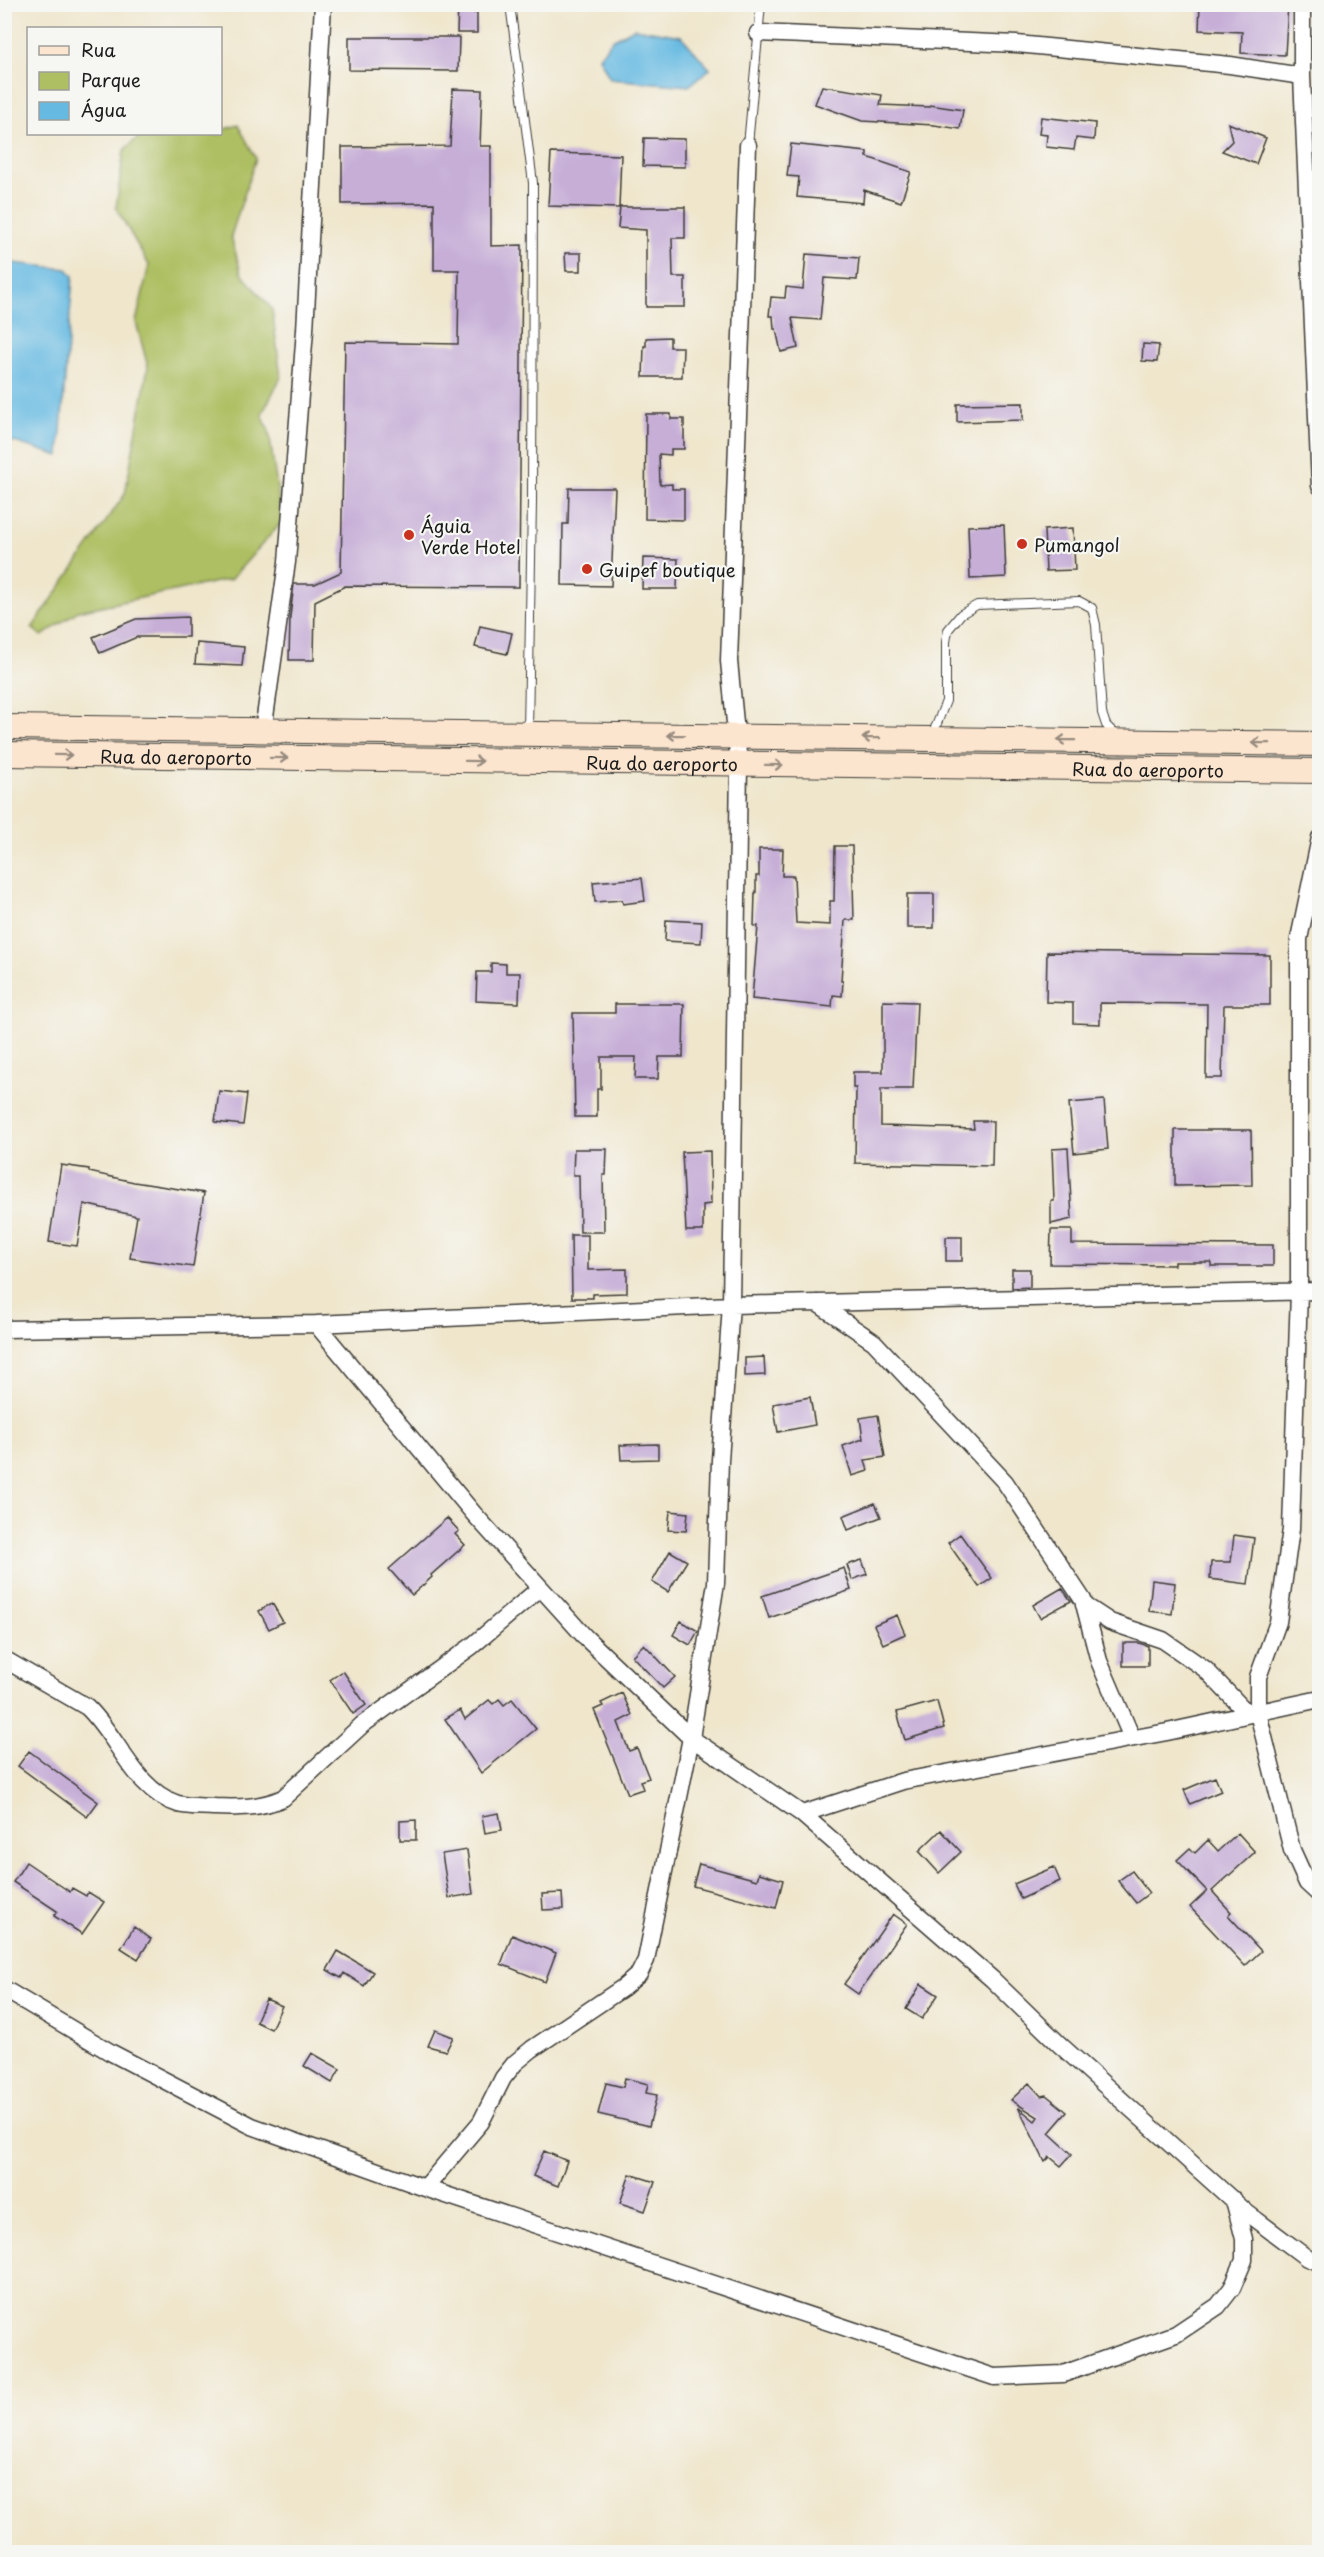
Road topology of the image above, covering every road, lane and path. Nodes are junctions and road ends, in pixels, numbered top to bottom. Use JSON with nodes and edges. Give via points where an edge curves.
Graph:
{"nodes":[{"id":1,"x":323,"y":4,"type":"edge"},
{"id":2,"x":510,"y":4,"type":"edge"},
{"id":3,"x":761,"y":4,"type":"edge"},
{"id":4,"x":1302,"y":4,"type":"edge"},
{"id":5,"x":758,"y":33,"type":"junction"},
{"id":6,"x":1302,"y":76,"type":"junction"},
{"id":7,"x":748,"y":146,"type":"joint"},
{"id":8,"x":1320,"y":486,"type":"edge"},
{"id":9,"x":4,"y":727,"type":"edge"},
{"id":10,"x":263,"y":730,"type":"junction"},
{"id":11,"x":528,"y":734,"type":"junction"},
{"id":12,"x":736,"y":736,"type":"junction"},
{"id":13,"x":927,"y":738,"type":"junction"},
{"id":14,"x":1123,"y":741,"type":"junction"},
{"id":15,"x":1320,"y":744,"type":"edge"},
{"id":16,"x":4,"y":754,"type":"edge"},
{"id":17,"x":739,"y":764,"type":"junction"},
{"id":18,"x":1320,"y":771,"type":"edge"},
{"id":19,"x":1320,"y":838,"type":"edge"},
{"id":20,"x":1320,"y":1291,"type":"edge"},
{"id":21,"x":1299,"y":1292,"type":"junction"},
{"id":22,"x":817,"y":1303,"type":"junction"},
{"id":23,"x":732,"y":1305,"type":"junction"},
{"id":24,"x":316,"y":1324,"type":"junction"},
{"id":25,"x":4,"y":1329,"type":"edge"},
{"id":26,"x":540,"y":1588,"type":"junction"},
{"id":27,"x":1084,"y":1605,"type":"junction"},
{"id":28,"x":4,"y":1659,"type":"edge"},
{"id":29,"x":1320,"y":1699,"type":"edge"},
{"id":30,"x":1253,"y":1714,"type":"junction"},
{"id":31,"x":691,"y":1738,"type":"junction"},
{"id":32,"x":1132,"y":1738,"type":"junction"},
{"id":33,"x":802,"y":1814,"type":"junction"},
{"id":34,"x":1320,"y":1895,"type":"edge"},
{"id":35,"x":4,"y":1989,"type":"edge"},
{"id":36,"x":425,"y":2188,"type":"junction"},
{"id":37,"x":1234,"y":2200,"type":"junction"},
{"id":38,"x":1320,"y":2263,"type":"edge"}],
"edges":[{"from":1,"to":10,"type":"street","via":[[305,330],[287,562]]},
{"from":2,"to":11,"type":"lane","via":[[533,183]]},
{"from":3,"to":5,"type":"lane"},
{"from":4,"to":6,"type":"street"},
{"from":5,"to":6,"type":"street","via":[[1017,44]]},
{"from":5,"to":7,"type":"lane"},
{"from":6,"to":8,"type":"street"},
{"from":7,"to":12,"type":"street","via":[[729,661]]},
{"from":9,"to":10,"type":"main road","name":"Rua do aeroporto"},
{"from":10,"to":11,"type":"main road","name":"Rua do aeroporto"},
{"from":12,"to":11,"type":"main road","name":"Rua do aeroporto","one_way":true},
{"from":13,"to":12,"type":"main road","name":"Rua do aeroporto","one_way":true},
{"from":12,"to":17,"type":"street"},
{"from":14,"to":13,"type":"main road","name":"Rua do aeroporto","one_way":true},
{"from":13,"to":14,"type":"lane","via":[[946,701],[948,630],[961,614],[977,605],[1079,601],[1092,608],[1096,625],[1102,713],[1106,725]]},
{"from":15,"to":14,"type":"main road","name":"Rua do aeroporto","one_way":true},
{"from":16,"to":17,"type":"main road","name":"Rua do aeroporto","one_way":true},
{"from":17,"to":18,"type":"main road","name":"Rua do aeroporto","one_way":true},
{"from":17,"to":23,"type":"street"},
{"from":19,"to":21,"type":"street","via":[[1299,939]]},
{"from":20,"to":21,"type":"street"},
{"from":21,"to":22,"type":"street"},
{"from":21,"to":30,"type":"street","via":[[1291,1529],[1278,1622],[1258,1677]]},
{"from":22,"to":23,"type":"street"},
{"from":22,"to":27,"type":"street","via":[[874,1342],[1005,1482]]},
{"from":23,"to":24,"type":"street"},
{"from":23,"to":31,"type":"street","via":[[720,1460],[717,1583]]},
{"from":24,"to":25,"type":"street"},
{"from":24,"to":26,"type":"street"},
{"from":26,"to":28,"type":"street","via":[[472,1646],[362,1725],[283,1798],[267,1805],[231,1808],[180,1804],[163,1798],[147,1785],[87,1707]]},
{"from":26,"to":31,"type":"street","via":[[586,1638]]},
{"from":27,"to":30,"type":"street","via":[[1110,1622],[1163,1640],[1205,1669]]},
{"from":27,"to":32,"type":"street","via":[[1099,1662]]},
{"from":29,"to":30,"type":"street"},
{"from":30,"to":32,"type":"street"},
{"from":30,"to":34,"type":"street","via":[[1292,1850],[1307,1883]]},
{"from":31,"to":33,"type":"street"},
{"from":31,"to":36,"type":"street","via":[[646,1960],[639,1974],[515,2063],[481,2122]]},
{"from":32,"to":33,"type":"street","via":[[903,1780]]},
{"from":33,"to":37,"type":"street","via":[[992,1979]]},
{"from":35,"to":36,"type":"street","via":[[110,2052],[252,2126]]},
{"from":36,"to":37,"type":"street","via":[[994,2377],[1063,2374],[1176,2334],[1218,2306],[1232,2288],[1244,2260],[1244,2239]]},
{"from":37,"to":38,"type":"street","via":[[1288,2245]]}]}
